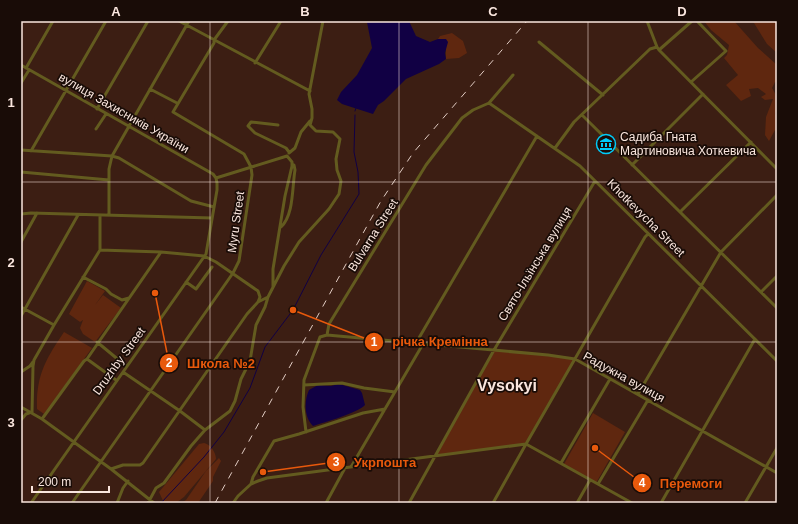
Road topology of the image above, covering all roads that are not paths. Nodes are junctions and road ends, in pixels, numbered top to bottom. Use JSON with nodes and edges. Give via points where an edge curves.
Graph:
{"nodes":[{"id":1,"x":53,"y":21,"type":"edge"},
{"id":2,"x":106,"y":21,"type":"edge"},
{"id":3,"x":148,"y":21,"type":"edge"},
{"id":4,"x":180,"y":21,"type":"edge"},
{"id":5,"x":189,"y":21,"type":"edge"},
{"id":6,"x":228,"y":21,"type":"edge"},
{"id":7,"x":281,"y":21,"type":"edge"},
{"id":8,"x":323,"y":21,"type":"edge"},
{"id":9,"x":647,"y":21,"type":"edge"},
{"id":10,"x":692,"y":21,"type":"edge"},
{"id":11,"x":698,"y":21,"type":"edge"},
{"id":12,"x":186,"y":25,"type":"junction"},
{"id":13,"x":214,"y":40,"type":"junction"},
{"id":14,"x":539,"y":42,"type":"dead end"},
{"id":15,"x":658,"y":49,"type":"junction"},
{"id":16,"x":255,"y":63,"type":"junction"},
{"id":17,"x":21,"y":65,"type":"edge"},
{"id":18,"x":27,"y":69,"type":"junction"},
{"id":19,"x":513,"y":75,"type":"dead end"},
{"id":20,"x":691,"y":82,"type":"junction"},
{"id":21,"x":21,"y":83,"type":"edge"},
{"id":22,"x":150,"y":89,"type":"junction"},
{"id":23,"x":66,"y":91,"type":"junction"},
{"id":24,"x":310,"y":91,"type":"junction"},
{"id":25,"x":703,"y":94,"type":"junction"},
{"id":26,"x":603,"y":95,"type":"junction"},
{"id":27,"x":489,"y":103,"type":"junction"},
{"id":28,"x":177,"y":104,"type":"junction"},
{"id":29,"x":97,"y":109,"type":"junction"},
{"id":30,"x":106,"y":114,"type":"junction"},
{"id":31,"x":582,"y":115,"type":"junction"},
{"id":32,"x":310,"y":121,"type":"junction"},
{"id":33,"x":278,"y":125,"type":"dead end"},
{"id":34,"x":129,"y":127,"type":"junction"},
{"id":35,"x":96,"y":129,"type":"dead end"},
{"id":36,"x":537,"y":136,"type":"junction"},
{"id":37,"x":751,"y":142,"type":"junction"},
{"id":38,"x":555,"y":148,"type":"junction"},
{"id":39,"x":21,"y":150,"type":"edge"},
{"id":40,"x":31,"y":151,"type":"junction"},
{"id":41,"x":289,"y":152,"type":"junction"},
{"id":42,"x":112,"y":156,"type":"junction"},
{"id":43,"x":287,"y":156,"type":"junction"},
{"id":44,"x":292,"y":164,"type":"junction"},
{"id":45,"x":632,"y":165,"type":"junction"},
{"id":46,"x":251,"y":167,"type":"junction"},
{"id":47,"x":777,"y":169,"type":"edge"},
{"id":48,"x":21,"y":172,"type":"edge"},
{"id":49,"x":216,"y":178,"type":"junction"},
{"id":50,"x":109,"y":180,"type":"junction"},
{"id":51,"x":596,"y":181,"type":"junction"},
{"id":52,"x":777,"y":195,"type":"edge"},
{"id":53,"x":214,"y":207,"type":"junction"},
{"id":54,"x":680,"y":212,"type":"junction"},
{"id":55,"x":37,"y":213,"type":"junction"},
{"id":56,"x":21,"y":214,"type":"edge"},
{"id":57,"x":78,"y":215,"type":"junction"},
{"id":58,"x":100,"y":215,"type":"junction"},
{"id":59,"x":109,"y":215,"type":"junction"},
{"id":60,"x":212,"y":218,"type":"junction"},
{"id":61,"x":281,"y":227,"type":"junction"},
{"id":62,"x":648,"y":234,"type":"junction"},
{"id":63,"x":21,"y":242,"type":"edge"},
{"id":64,"x":100,"y":250,"type":"junction"},
{"id":65,"x":161,"y":252,"type":"junction"},
{"id":66,"x":721,"y":252,"type":"junction"},
{"id":67,"x":204,"y":256,"type":"junction"},
{"id":68,"x":212,"y":267,"type":"dead end"},
{"id":69,"x":233,"y":274,"type":"junction"},
{"id":70,"x":777,"y":276,"type":"edge"},
{"id":71,"x":83,"y":277,"type":"junction"},
{"id":72,"x":186,"y":282,"type":"junction"},
{"id":73,"x":702,"y":286,"type":"junction"},
{"id":74,"x":273,"y":288,"type":"junction"},
{"id":75,"x":761,"y":292,"type":"junction"},
{"id":76,"x":268,"y":297,"type":"junction"},
{"id":77,"x":129,"y":298,"type":"junction"},
{"id":78,"x":258,"y":302,"type":"junction"},
{"id":79,"x":21,"y":307,"type":"edge"},
{"id":80,"x":777,"y":308,"type":"edge"},
{"id":81,"x":25,"y":309,"type":"junction"},
{"id":82,"x":21,"y":316,"type":"edge"},
{"id":83,"x":54,"y":325,"type":"junction"},
{"id":84,"x":327,"y":335,"type":"junction"},
{"id":85,"x":755,"y":339,"type":"junction"},
{"id":86,"x":98,"y":342,"type":"junction"},
{"id":87,"x":416,"y":343,"type":"junction"},
{"id":88,"x":423,"y":344,"type":"junction"},
{"id":89,"x":494,"y":350,"type":"junction"},
{"id":90,"x":87,"y":359,"type":"junction"},
{"id":91,"x":575,"y":359,"type":"junction"},
{"id":92,"x":34,"y":360,"type":"junction"},
{"id":93,"x":777,"y":361,"type":"edge"},
{"id":94,"x":126,"y":366,"type":"junction"},
{"id":95,"x":21,"y":372,"type":"edge"},
{"id":96,"x":123,"y":372,"type":"junction"},
{"id":97,"x":610,"y":379,"type":"junction"},
{"id":98,"x":116,"y":380,"type":"junction"},
{"id":99,"x":304,"y":385,"type":"junction"},
{"id":100,"x":150,"y":391,"type":"junction"},
{"id":101,"x":395,"y":392,"type":"junction"},
{"id":102,"x":638,"y":394,"type":"junction"},
{"id":103,"x":648,"y":400,"type":"junction"},
{"id":104,"x":21,"y":407,"type":"edge"},
{"id":105,"x":385,"y":409,"type":"junction"},
{"id":106,"x":180,"y":410,"type":"junction"},
{"id":107,"x":30,"y":413,"type":"junction"},
{"id":108,"x":21,"y":420,"type":"edge"},
{"id":109,"x":42,"y":420,"type":"junction"},
{"id":110,"x":205,"y":430,"type":"junction"},
{"id":111,"x":702,"y":431,"type":"junction"},
{"id":112,"x":306,"y":432,"type":"junction"},
{"id":113,"x":73,"y":442,"type":"junction"},
{"id":114,"x":526,"y":444,"type":"junction"},
{"id":115,"x":777,"y":448,"type":"edge"},
{"id":116,"x":436,"y":456,"type":"junction"},
{"id":117,"x":101,"y":462,"type":"junction"},
{"id":118,"x":561,"y":463,"type":"junction"},
{"id":119,"x":351,"y":467,"type":"junction"},
{"id":120,"x":766,"y":467,"type":"junction"},
{"id":121,"x":345,"y":468,"type":"junction"},
{"id":122,"x":111,"y":469,"type":"junction"},
{"id":123,"x":777,"y":473,"type":"edge"},
{"id":124,"x":590,"y":480,"type":"junction"},
{"id":125,"x":128,"y":481,"type":"junction"},
{"id":126,"x":251,"y":484,"type":"junction"},
{"id":127,"x":598,"y":484,"type":"junction"},
{"id":128,"x":149,"y":501,"type":"edge"},
{"id":129,"x":32,"y":503,"type":"edge"},
{"id":130,"x":72,"y":503,"type":"edge"},
{"id":131,"x":117,"y":503,"type":"edge"},
{"id":132,"x":154,"y":503,"type":"edge"},
{"id":133,"x":233,"y":503,"type":"edge"},
{"id":134,"x":326,"y":503,"type":"edge"},
{"id":135,"x":409,"y":503,"type":"edge"},
{"id":136,"x":493,"y":503,"type":"edge"},
{"id":137,"x":577,"y":503,"type":"edge"},
{"id":138,"x":632,"y":503,"type":"edge"},
{"id":139,"x":661,"y":503,"type":"edge"},
{"id":140,"x":746,"y":503,"type":"edge"}],
"edges":[{"from":1,"to":18,"type":"street"},
{"from":2,"to":23,"type":"street"},
{"from":3,"to":29,"type":"street"},
{"from":4,"to":12,"type":"street"},
{"from":5,"to":12,"type":"street"},
{"from":6,"to":13,"type":"street"},
{"from":7,"to":16,"type":"street"},
{"from":8,"to":24,"type":"street"},
{"from":9,"to":15,"type":"street"},
{"from":10,"to":15,"type":"street"},
{"from":11,"to":20,"type":"street","via":[[726,51]]},
{"from":12,"to":13,"type":"street"},
{"from":12,"to":22,"type":"street"},
{"from":13,"to":16,"type":"street"},
{"from":13,"to":28,"type":"street"},
{"from":14,"to":26,"type":"street"},
{"from":15,"to":20,"type":"street"},
{"from":15,"to":26,"type":"street","via":[[650,49]]},
{"from":16,"to":24,"type":"street"},
{"from":17,"to":18,"type":"street","name":"вулиця Захисників України"},
{"from":18,"to":21,"type":"street"},
{"from":18,"to":23,"type":"street","name":"вулиця Захисників України"},
{"from":19,"to":27,"type":"street","name":"Bulvarna Street"},
{"from":20,"to":25,"type":"street"},
{"from":22,"to":28,"type":"street"},
{"from":22,"to":34,"type":"street"},
{"from":23,"to":29,"type":"street","name":"вулиця Захисників України"},
{"from":23,"to":40,"type":"street"},
{"from":24,"to":32,"type":"street"},
{"from":25,"to":37,"type":"street"},
{"from":25,"to":45,"type":"street"},
{"from":26,"to":31,"type":"street"},
{"from":27,"to":36,"type":"street","name":"Khotkevycha Street"},
{"from":27,"to":84,"type":"street","name":"Bulvarna Street","via":[[462,118],[426,165],[329,324]]},
{"from":28,"to":46,"type":"street","via":[[173,112],[244,154]]},
{"from":29,"to":30,"type":"street","name":"вулиця Захисників України"},
{"from":30,"to":34,"type":"street","name":"вулиця Захисників України"},
{"from":30,"to":35,"type":"street"},
{"from":31,"to":38,"type":"street"},
{"from":31,"to":45,"type":"street"},
{"from":32,"to":41,"type":"street","via":[[301,132],[296,148]]},
{"from":32,"to":74,"type":"street","via":[[310,126],[314,130],[336,134],[340,139],[336,159],[340,181],[339,194],[299,242]]},
{"from":33,"to":41,"type":"street","via":[[252,122],[248,126],[255,133],[286,148]]},
{"from":34,"to":42,"type":"street"},
{"from":34,"to":49,"type":"street","name":"вулиця Захисників України"},
{"from":36,"to":38,"type":"street","name":"Khotkevycha Street"},
{"from":36,"to":87,"type":"street"},
{"from":37,"to":47,"type":"street"},
{"from":37,"to":54,"type":"street"},
{"from":38,"to":51,"type":"street","name":"Khotkevycha Street"},
{"from":39,"to":40,"type":"street"},
{"from":40,"to":42,"type":"street"},
{"from":41,"to":43,"type":"street"},
{"from":42,"to":50,"type":"street"},
{"from":42,"to":53,"type":"street","via":[[191,201]]},
{"from":43,"to":44,"type":"street"},
{"from":43,"to":46,"type":"street"},
{"from":44,"to":61,"type":"street"},
{"from":44,"to":61,"type":"street","via":[[295,170],[290,212]]},
{"from":45,"to":54,"type":"street"},
{"from":46,"to":49,"type":"street"},
{"from":46,"to":69,"type":"street","name":"Myru Street","via":[[242,248]]},
{"from":48,"to":50,"type":"street"},
{"from":49,"to":53,"type":"street","name":"Druzhby Street"},
{"from":50,"to":59,"type":"street"},
{"from":51,"to":62,"type":"street","name":"Khotkevycha Street"},
{"from":51,"to":89,"type":"street","name":"Свято-Ільїнська вулиця"},
{"from":52,"to":66,"type":"street"},
{"from":53,"to":60,"type":"street","name":"Druzhby Street"},
{"from":54,"to":66,"type":"street"},
{"from":55,"to":56,"type":"street"},
{"from":55,"to":57,"type":"street"},
{"from":55,"to":63,"type":"street"},
{"from":57,"to":58,"type":"street"},
{"from":57,"to":81,"type":"street"},
{"from":58,"to":59,"type":"street"},
{"from":58,"to":64,"type":"street"},
{"from":59,"to":60,"type":"street"},
{"from":60,"to":67,"type":"street","name":"Druzhby Street"},
{"from":61,"to":74,"type":"street","via":[[273,269]]},
{"from":62,"to":73,"type":"street","name":"Khotkevycha Street"},
{"from":62,"to":91,"type":"street"},
{"from":64,"to":65,"type":"street"},
{"from":64,"to":71,"type":"street"},
{"from":65,"to":67,"type":"street"},
{"from":65,"to":77,"type":"street"},
{"from":66,"to":73,"type":"street"},
{"from":66,"to":75,"type":"street"},
{"from":67,"to":69,"type":"street"},
{"from":67,"to":72,"type":"street","name":"Druzhby Street"},
{"from":68,"to":72,"type":"street","via":[[196,289]]},
{"from":69,"to":78,"type":"street","via":[[259,292]]},
{"from":69,"to":100,"type":"street","name":"Myru Street"},
{"from":70,"to":75,"type":"street"},
{"from":71,"to":77,"type":"street","via":[[122,300]]},
{"from":71,"to":83,"type":"street"},
{"from":72,"to":94,"type":"street","name":"Druzhby Street"},
{"from":73,"to":85,"type":"street","name":"Khotkevycha Street"},
{"from":73,"to":102,"type":"street"},
{"from":74,"to":76,"type":"street"},
{"from":75,"to":80,"type":"street"},
{"from":76,"to":78,"type":"street"},
{"from":76,"to":110,"type":"street","via":[[256,325],[250,361],[241,379],[235,401],[230,411]]},
{"from":77,"to":86,"type":"street"},
{"from":78,"to":106,"type":"street"},
{"from":79,"to":81,"type":"street"},
{"from":81,"to":82,"type":"street"},
{"from":81,"to":83,"type":"street"},
{"from":83,"to":92,"type":"street"},
{"from":84,"to":87,"type":"street","name":"Радужна вулиця"},
{"from":84,"to":99,"type":"street","name":"Bulvarna Street","via":[[320,337]]},
{"from":85,"to":93,"type":"street","name":"Khotkevycha Street"},
{"from":85,"to":111,"type":"street"},
{"from":86,"to":90,"type":"street"},
{"from":86,"to":94,"type":"street"},
{"from":87,"to":88,"type":"street","name":"Радужна вулиця"},
{"from":88,"to":89,"type":"street","name":"Радужна вулиця"},
{"from":88,"to":101,"type":"street"},
{"from":89,"to":91,"type":"street","name":"Радужна вулиця"},
{"from":89,"to":116,"type":"street","name":"Свято-Ільїнська вулиця"},
{"from":90,"to":98,"type":"street"},
{"from":90,"to":109,"type":"street"},
{"from":91,"to":97,"type":"street","name":"Радужна вулиця"},
{"from":91,"to":114,"type":"street"},
{"from":92,"to":95,"type":"street"},
{"from":92,"to":107,"type":"street"},
{"from":94,"to":96,"type":"street","name":"Druzhby Street"},
{"from":96,"to":98,"type":"street","name":"Druzhby Street"},
{"from":96,"to":100,"type":"street"},
{"from":97,"to":102,"type":"street","name":"Радужна вулиця"},
{"from":97,"to":118,"type":"street"},
{"from":98,"to":113,"type":"street","name":"Druzhby Street"},
{"from":99,"to":101,"type":"street","via":[[342,382]]},
{"from":99,"to":112,"type":"street","name":"Bulvarna Street"},
{"from":100,"to":106,"type":"street"},
{"from":100,"to":117,"type":"street","name":"Myru Street"},
{"from":101,"to":105,"type":"street"},
{"from":102,"to":103,"type":"street","name":"Радужна вулиця"},
{"from":103,"to":111,"type":"street","name":"Радужна вулиця"},
{"from":103,"to":127,"type":"street"},
{"from":104,"to":107,"type":"street"},
{"from":105,"to":112,"type":"street","via":[[363,413]]},
{"from":105,"to":119,"type":"street"},
{"from":106,"to":110,"type":"street"},
{"from":106,"to":122,"type":"street","via":[[140,465],[123,465]]},
{"from":107,"to":108,"type":"street"},
{"from":107,"to":109,"type":"street"},
{"from":109,"to":113,"type":"street"},
{"from":110,"to":128,"type":"street","via":[[164,483],[156,488]]},
{"from":111,"to":120,"type":"street","name":"Радужна вулиця"},
{"from":111,"to":139,"type":"street"},
{"from":112,"to":126,"type":"street","via":[[277,439],[271,445]]},
{"from":113,"to":117,"type":"street"},
{"from":113,"to":129,"type":"street","name":"Druzhby Street"},
{"from":114,"to":116,"type":"street"},
{"from":114,"to":118,"type":"street"},
{"from":114,"to":136,"type":"street"},
{"from":115,"to":120,"type":"street"},
{"from":116,"to":119,"type":"street"},
{"from":116,"to":135,"type":"street","name":"Свято-Ільїнська вулиця"},
{"from":117,"to":122,"type":"street"},
{"from":117,"to":130,"type":"street","name":"Myru Street"},
{"from":118,"to":124,"type":"street"},
{"from":119,"to":121,"type":"street"},
{"from":120,"to":123,"type":"street","name":"Радужна вулиця"},
{"from":120,"to":140,"type":"street"},
{"from":121,"to":126,"type":"street","via":[[267,478]]},
{"from":121,"to":134,"type":"street"},
{"from":122,"to":125,"type":"street"},
{"from":124,"to":127,"type":"street"},
{"from":124,"to":137,"type":"street"},
{"from":125,"to":128,"type":"street"},
{"from":125,"to":131,"type":"street"},
{"from":126,"to":133,"type":"street"},
{"from":127,"to":138,"type":"street"},
{"from":128,"to":132,"type":"street"}]}
